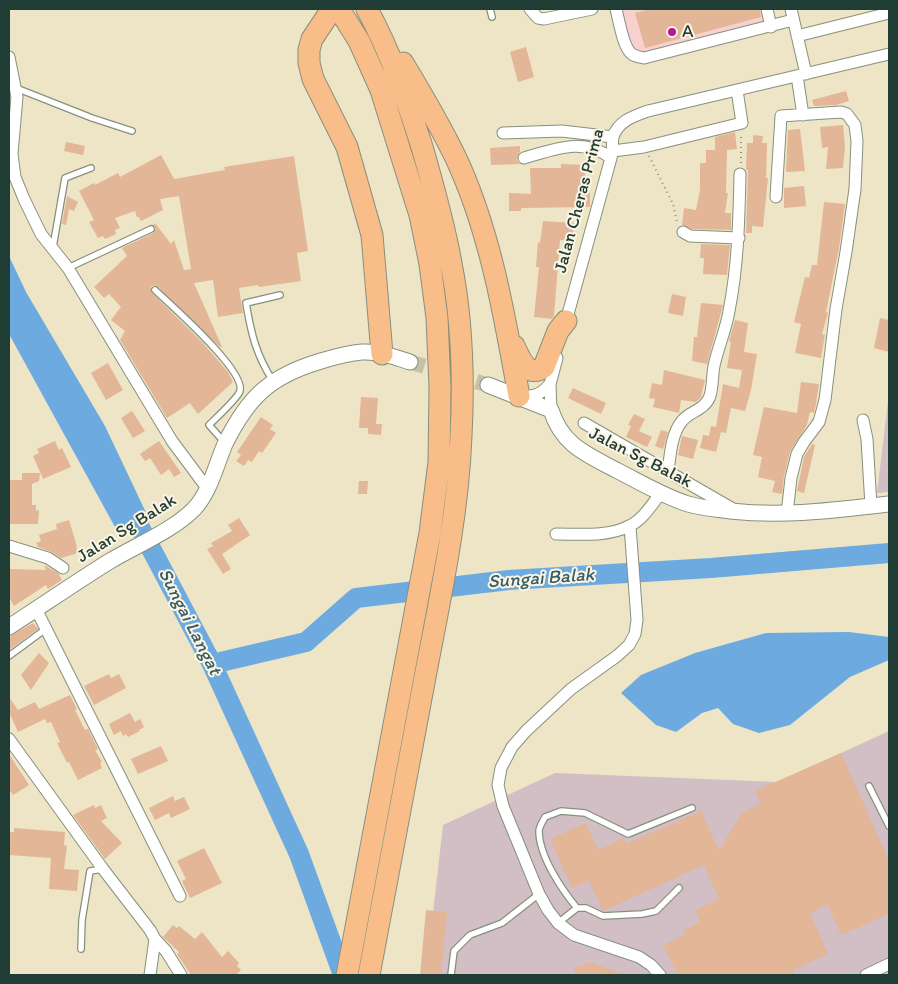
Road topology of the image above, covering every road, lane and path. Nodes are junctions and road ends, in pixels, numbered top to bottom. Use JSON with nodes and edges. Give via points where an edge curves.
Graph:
{"nodes":[{"id":1,"x":332,"y":9,"type":"edge"},
{"id":2,"x":339,"y":9,"type":"edge"},
{"id":3,"x":367,"y":9,"type":"edge"},
{"id":4,"x":490,"y":9,"type":"edge"},
{"id":5,"x":530,"y":9,"type":"edge"},
{"id":6,"x":592,"y":9,"type":"edge"},
{"id":7,"x":616,"y":9,"type":"edge"},
{"id":8,"x":767,"y":9,"type":"edge"},
{"id":9,"x":889,"y":12,"type":"edge"},
{"id":10,"x":792,"y":15,"type":"edge"},
{"id":11,"x":492,"y":17,"type":"dead end"},
{"id":12,"x":771,"y":27,"type":"junction"},
{"id":13,"x":380,"y":34,"type":"junction"},
{"id":14,"x":797,"y":36,"type":"junction"},
{"id":15,"x":889,"y":54,"type":"edge"},
{"id":16,"x":9,"y":57,"type":"edge"},
{"id":17,"x":801,"y":79,"type":"junction"},
{"id":18,"x":16,"y":88,"type":"junction"},
{"id":19,"x":737,"y":90,"type":"junction"},
{"id":20,"x":803,"y":111,"type":"junction"},
{"id":21,"x":741,"y":119,"type":"junction"},
{"id":22,"x":132,"y":131,"type":"dead end"},
{"id":23,"x":503,"y":133,"type":"dead end"},
{"id":24,"x":614,"y":137,"type":"junction"},
{"id":25,"x":644,"y":147,"type":"junction"},
{"id":26,"x":612,"y":155,"type":"junction"},
{"id":27,"x":524,"y":158,"type":"dead end"},
{"id":28,"x":91,"y":168,"type":"dead end"},
{"id":29,"x":740,"y":174,"type":"joint"},
{"id":30,"x":776,"y":198,"type":"dead end"},
{"id":31,"x":151,"y":229,"type":"dead end"},
{"id":32,"x":683,"y":232,"type":"joint"},
{"id":33,"x":739,"y":238,"type":"junction"},
{"id":34,"x":53,"y":249,"type":"junction"},
{"id":35,"x":68,"y":268,"type":"junction"},
{"id":36,"x":155,"y":290,"type":"dead end"},
{"id":37,"x":280,"y":295,"type":"dead end"},
{"id":38,"x":566,"y":322,"type":"junction"},
{"id":39,"x":507,"y":330,"type":"junction"},
{"id":40,"x":382,"y":354,"type":"junction"},
{"id":41,"x":410,"y":362,"type":"tunnel mouth"},
{"id":42,"x":273,"y":381,"type":"junction"},
{"id":43,"x":550,"y":384,"type":"junction"},
{"id":44,"x":488,"y":385,"type":"tunnel mouth"},
{"id":45,"x":519,"y":396,"type":"junction"},
{"id":46,"x":552,"y":410,"type":"junction"},
{"id":47,"x":863,"y":420,"type":"dead end"},
{"id":48,"x":584,"y":423,"type":"dead end"},
{"id":49,"x":226,"y":444,"type":"junction"},
{"id":50,"x":668,"y":472,"type":"junction"},
{"id":51,"x":207,"y":488,"type":"junction"},
{"id":52,"x":661,"y":492,"type":"junction"},
{"id":53,"x":889,"y":504,"type":"edge"},
{"id":54,"x":871,"y":506,"type":"junction"},
{"id":55,"x":739,"y":512,"type":"junction"},
{"id":56,"x":787,"y":514,"type":"junction"},
{"id":57,"x":630,"y":526,"type":"junction"},
{"id":58,"x":556,"y":534,"type":"dead end"},
{"id":59,"x":9,"y":546,"type":"edge"},
{"id":60,"x":63,"y":568,"type":"dead end"},
{"id":61,"x":36,"y":609,"type":"junction"},
{"id":62,"x":9,"y":627,"type":"edge"},
{"id":63,"x":47,"y":628,"type":"junction"},
{"id":64,"x":9,"y":656,"type":"edge"},
{"id":65,"x":9,"y":739,"type":"edge"},
{"id":66,"x":869,"y":786,"type":"dead end"},
{"id":67,"x":692,"y":808,"type":"dead end"},
{"id":68,"x":889,"y":826,"type":"edge"},
{"id":69,"x":103,"y":869,"type":"junction"},
{"id":70,"x":679,"y":888,"type":"dead end"},
{"id":71,"x":539,"y":894,"type":"junction"},
{"id":72,"x":180,"y":896,"type":"dead end"},
{"id":73,"x":577,"y":908,"type":"junction"},
{"id":74,"x":558,"y":923,"type":"junction"},
{"id":75,"x":155,"y":940,"type":"junction"},
{"id":76,"x":81,"y":950,"type":"dead end"},
{"id":77,"x":889,"y":964,"type":"edge"},
{"id":78,"x":150,"y":975,"type":"edge"},
{"id":79,"x":181,"y":975,"type":"edge"},
{"id":80,"x":347,"y":975,"type":"edge"},
{"id":81,"x":369,"y":975,"type":"edge"},
{"id":82,"x":451,"y":975,"type":"edge"},
{"id":83,"x":660,"y":975,"type":"edge"},
{"id":84,"x":866,"y":975,"type":"edge"}],
"edges":[{"from":1,"to":40,"type":"highway","via":[[312,39],[309,63],[312,78],[347,148],[372,235]]},
{"from":2,"to":80,"type":"highway","via":[[359,41],[381,90],[420,215],[437,318],[440,387],[439,462],[430,533]]},
{"from":3,"to":13,"type":"highway"},
{"from":4,"to":11,"type":"lane"},
{"from":5,"to":6,"type":"street","via":[[538,18],[553,19]]},
{"from":7,"to":12,"type":"street","via":[[631,54],[644,58]]},
{"from":8,"to":12,"type":"street"},
{"from":9,"to":14,"type":"street"},
{"from":10,"to":12,"type":"street"},
{"from":10,"to":14,"type":"street"},
{"from":13,"to":39,"type":"highway","via":[[398,54],[460,167],[490,255]]},
{"from":13,"to":81,"type":"highway","via":[[416,129],[451,262],[459,316],[461,436],[452,535]]},
{"from":14,"to":17,"type":"street"},
{"from":15,"to":17,"type":"street","name":"Jalan Cheras Prima"},
{"from":16,"to":18,"type":"street"},
{"from":17,"to":19,"type":"street","name":"Jalan Cheras Prima"},
{"from":17,"to":20,"type":"street"},
{"from":18,"to":22,"type":"lane"},
{"from":18,"to":34,"type":"street","via":[[12,154],[15,177],[41,234]]},
{"from":19,"to":21,"type":"street"},
{"from":19,"to":24,"type":"street","name":"Jalan Cheras Prima","via":[[632,116],[619,125]]},
{"from":20,"to":30,"type":"street","via":[[782,116]]},
{"from":20,"to":56,"type":"street","via":[[847,114],[855,125],[857,141],[855,189],[825,400],[819,422],[797,454]]},
{"from":21,"to":25,"type":"street"},
{"from":21,"to":29,"type":"path"},
{"from":23,"to":24,"type":"street","via":[[562,131]]},
{"from":24,"to":26,"type":"street","name":"Jalan Cheras Prima"},
{"from":25,"to":26,"type":"street"},
{"from":25,"to":32,"type":"path"},
{"from":26,"to":27,"type":"street","via":[[580,146]]},
{"from":26,"to":38,"type":"street","name":"Jalan Cheras Prima"},
{"from":28,"to":34,"type":"lane","via":[[66,178]]},
{"from":29,"to":33,"type":"street"},
{"from":31,"to":35,"type":"lane"},
{"from":32,"to":33,"type":"street","via":[[690,236]]},
{"from":33,"to":50,"type":"street","via":[[726,330],[714,367],[709,399],[702,408],[681,422],[672,446]]},
{"from":34,"to":35,"type":"street"},
{"from":35,"to":51,"type":"street","via":[[172,441]]},
{"from":36,"to":49,"type":"lane","via":[[196,328],[240,382],[240,392],[209,425]]},
{"from":37,"to":42,"type":"lane","via":[[246,303],[261,363]]},
{"from":38,"to":39,"type":"highway","via":[[558,331],[540,370],[528,370],[524,366]]},
{"from":38,"to":43,"type":"street","name":"Jalan Cheras Prima"},
{"from":39,"to":45,"type":"highway"},
{"from":40,"to":41,"type":"street","name":"Jalan Sg Balak"},
{"from":40,"to":42,"type":"street","name":"Jalan Sg Balak","via":[[346,354],[306,365]]},
{"from":42,"to":49,"type":"street","name":"Jalan Sg Balak","via":[[242,414]]},
{"from":43,"to":45,"type":"street","via":[[538,395]]},
{"from":43,"to":46,"type":"street","name":"Jalan Cheras Prima"},
{"from":44,"to":45,"type":"street"},
{"from":45,"to":46,"type":"street"},
{"from":46,"to":52,"type":"street","name":"Jalan Sg Balak","via":[[563,435],[577,448]]},
{"from":47,"to":54,"type":"street"},
{"from":48,"to":50,"type":"street"},
{"from":49,"to":51,"type":"street","name":"Jalan Sg Balak"},
{"from":50,"to":55,"type":"street"},
{"from":51,"to":61,"type":"street","name":"Jalan Sg Balak","via":[[194,508],[175,524]]},
{"from":52,"to":55,"type":"street","name":"Jalan Sg Balak","via":[[690,504]]},
{"from":52,"to":57,"type":"street","via":[[646,513]]},
{"from":53,"to":54,"type":"street","name":"Jalan Sg Balak"},
{"from":54,"to":56,"type":"street","name":"Jalan Sg Balak"},
{"from":55,"to":56,"type":"street","name":"Jalan Sg Balak"},
{"from":57,"to":58,"type":"street","via":[[607,533]]},
{"from":57,"to":71,"type":"street","via":[[637,620],[635,634],[617,656],[571,689],[526,730],[501,768],[498,785],[503,806]]},
{"from":59,"to":60,"type":"street","via":[[48,558]]},
{"from":61,"to":62,"type":"street","name":"Jalan Sg Balak"},
{"from":61,"to":63,"type":"street"},
{"from":63,"to":64,"type":"lane"},
{"from":63,"to":72,"type":"street"},
{"from":65,"to":69,"type":"street"},
{"from":66,"to":68,"type":"lane"},
{"from":67,"to":73,"type":"lane","via":[[628,834],[585,814],[561,811],[544,817],[539,830],[542,849]]},
{"from":69,"to":75,"type":"street"},
{"from":69,"to":76,"type":"lane","via":[[90,871]]},
{"from":70,"to":73,"type":"lane","via":[[656,912],[603,916],[586,908]]},
{"from":71,"to":74,"type":"street"},
{"from":71,"to":82,"type":"lane","via":[[502,923],[470,935],[454,951]]},
{"from":73,"to":74,"type":"lane"},
{"from":74,"to":83,"type":"street","via":[[574,935],[639,957]]},
{"from":75,"to":78,"type":"street"},
{"from":75,"to":79,"type":"street"},
{"from":77,"to":84,"type":"street"}]}
